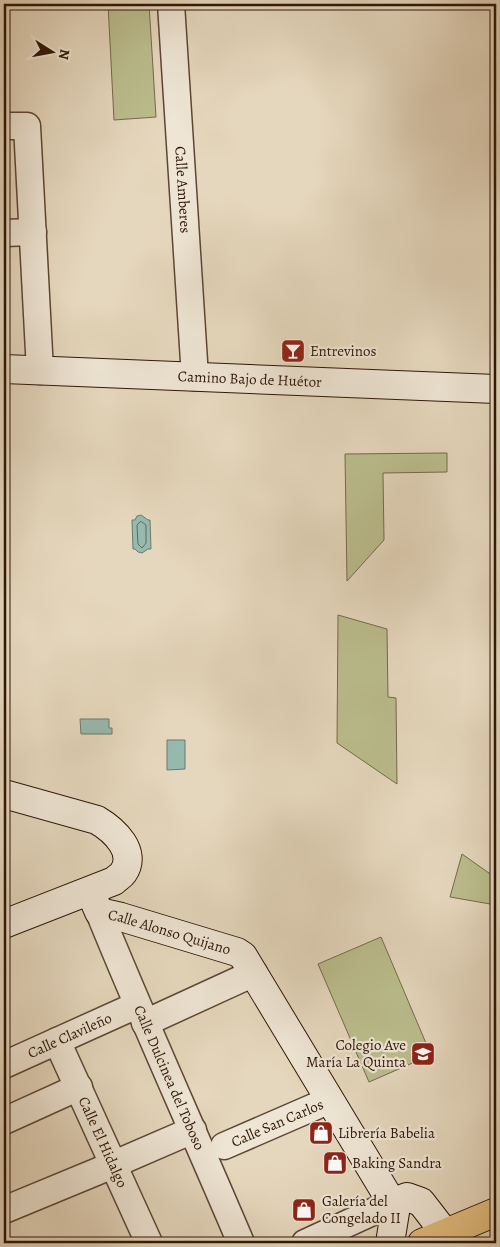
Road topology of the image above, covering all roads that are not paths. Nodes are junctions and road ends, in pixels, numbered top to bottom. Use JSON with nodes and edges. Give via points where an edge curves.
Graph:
{"nodes":[{"id":1,"x":171,"y":4,"type":"edge"},
{"id":2,"x":4,"y":126,"type":"edge"},
{"id":3,"x":4,"y":232,"type":"edge"},
{"id":4,"x":33,"y":232,"type":"junction"},
{"id":5,"x":4,"y":369,"type":"edge"},
{"id":6,"x":40,"y":371,"type":"junction"},
{"id":7,"x":195,"y":376,"type":"junction"},
{"id":8,"x":496,"y":389,"type":"edge"},
{"id":9,"x":4,"y":794,"type":"edge"},
{"id":10,"x":94,"y":901,"type":"junction"},
{"id":11,"x":4,"y":924,"type":"edge"},
{"id":12,"x":254,"y":973,"type":"junction"},
{"id":13,"x":141,"y":1014,"type":"junction"},
{"id":14,"x":57,"y":1041,"type":"junction"},
{"id":15,"x":4,"y":1065,"type":"edge"},
{"id":16,"x":79,"y":1088,"type":"junction"},
{"id":17,"x":330,"y":1100,"type":"junction"},
{"id":18,"x":4,"y":1121,"type":"edge"},
{"id":19,"x":193,"y":1130,"type":"junction"},
{"id":20,"x":224,"y":1146,"type":"dead end"},
{"id":21,"x":113,"y":1165,"type":"junction"},
{"id":22,"x":392,"y":1204,"type":"junction"},
{"id":23,"x":4,"y":1210,"type":"edge"},
{"id":24,"x":496,"y":1212,"type":"edge"},
{"id":25,"x":433,"y":1238,"type":"edge"},
{"id":26,"x":149,"y":1243,"type":"edge"},
{"id":27,"x":241,"y":1243,"type":"edge"},
{"id":28,"x":305,"y":1243,"type":"edge"},
{"id":29,"x":390,"y":1243,"type":"edge"}],
"edges":[{"from":1,"to":7,"type":"street","name":"Calle Amberes"},
{"from":2,"to":4,"type":"street","via":[[27,126]]},
{"from":3,"to":4,"type":"street"},
{"from":4,"to":6,"type":"street"},
{"from":5,"to":6,"type":"street","name":"Camino Bajo de Huétor"},
{"from":6,"to":7,"type":"street","name":"Camino Bajo de Huétor"},
{"from":7,"to":8,"type":"street","name":"Camino Bajo de Huétor"},
{"from":9,"to":10,"type":"street","via":[[97,820],[118,836],[128,860],[123,873]]},
{"from":10,"to":11,"type":"street"},
{"from":10,"to":12,"type":"street","name":"Calle Alonso Quijano","via":[[121,917],[237,952],[244,956]]},
{"from":10,"to":13,"type":"street","name":"Calle Dulcinea del Toboso"},
{"from":12,"to":13,"type":"street","name":"Calle Clavileño"},
{"from":12,"to":17,"type":"street","name":"Calle Alonso Quijano"},
{"from":13,"to":14,"type":"street","name":"Calle Clavileño"},
{"from":13,"to":19,"type":"street","name":"Calle Dulcinea del Toboso"},
{"from":14,"to":15,"type":"street","name":"Calle Clavileño"},
{"from":14,"to":16,"type":"street","name":"Calle El Hidalgo"},
{"from":16,"to":18,"type":"street"},
{"from":16,"to":21,"type":"street","name":"Calle El Hidalgo"},
{"from":17,"to":20,"type":"street","name":"Calle San Carlos"},
{"from":17,"to":22,"type":"street","name":"Calle Alonso Quijano"},
{"from":19,"to":21,"type":"street"},
{"from":19,"to":27,"type":"street","name":"Calle Dulcinea del Toboso"},
{"from":21,"to":23,"type":"street"},
{"from":21,"to":26,"type":"street","name":"Calle El Hidalgo"},
{"from":22,"to":25,"type":"street","via":[[407,1197],[421,1202]]},
{"from":22,"to":28,"type":"street"},
{"from":22,"to":29,"type":"street","name":"Calle Alonso Quijano","via":[[395,1212]]},
{"from":24,"to":25,"type":"main road"}]}
